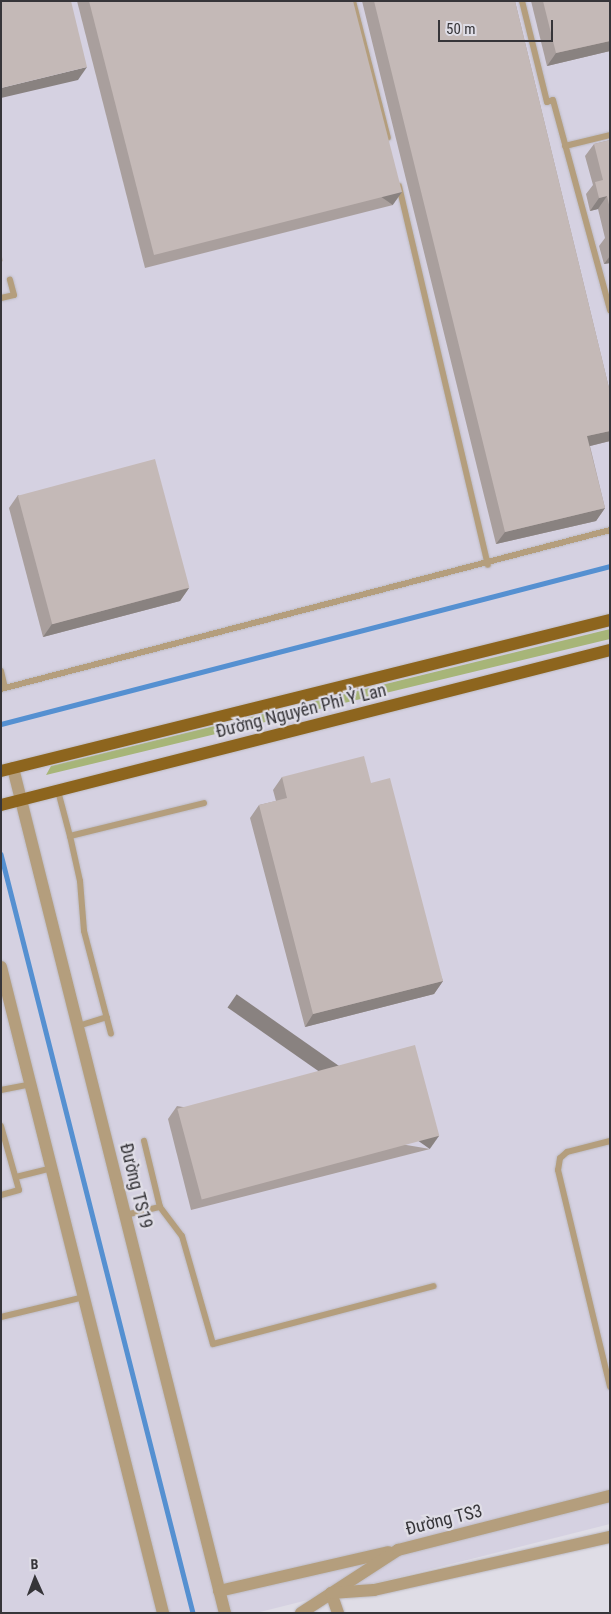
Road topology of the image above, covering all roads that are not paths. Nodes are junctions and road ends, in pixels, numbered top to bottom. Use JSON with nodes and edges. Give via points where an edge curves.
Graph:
{"nodes":[{"id":1,"x":353,"y":1,"type":"edge"},
{"id":2,"x":522,"y":1,"type":"edge"},
{"id":3,"x":610,"y":135,"type":"edge"},
{"id":4,"x":565,"y":146,"type":"junction"},
{"id":5,"x":390,"y":147,"type":"edge"},
{"id":6,"x":397,"y":176,"type":"edge"},
{"id":7,"x":10,"y":280,"type":"dead end"},
{"id":8,"x":1,"y":298,"type":"edge"},
{"id":9,"x":610,"y":310,"type":"edge"},
{"id":10,"x":610,"y":530,"type":"edge"},
{"id":11,"x":488,"y":565,"type":"junction"},
{"id":12,"x":610,"y":620,"type":"edge"},
{"id":13,"x":610,"y":650,"type":"edge"},
{"id":14,"x":1,"y":671,"type":"edge"},
{"id":15,"x":3,"y":688,"type":"edge"},
{"id":16,"x":7,"y":769,"type":"edge"},
{"id":17,"x":58,"y":791,"type":"junction"},
{"id":18,"x":21,"y":800,"type":"junction"},
{"id":19,"x":204,"y":803,"type":"dead end"},
{"id":20,"x":1,"y":805,"type":"edge"},
{"id":21,"x":70,"y":836,"type":"junction"},
{"id":22,"x":1,"y":967,"type":"edge"},
{"id":23,"x":107,"y":1018,"type":"junction"},
{"id":24,"x":78,"y":1026,"type":"junction"},
{"id":25,"x":111,"y":1034,"type":"dead end"},
{"id":26,"x":31,"y":1084,"type":"junction"},
{"id":27,"x":1,"y":1090,"type":"edge"},
{"id":28,"x":1,"y":1126,"type":"edge"},
{"id":29,"x":144,"y":1141,"type":"dead end"},
{"id":30,"x":610,"y":1141,"type":"edge"},
{"id":31,"x":52,"y":1168,"type":"junction"},
{"id":32,"x":16,"y":1177,"type":"junction"},
{"id":33,"x":1,"y":1195,"type":"edge"},
{"id":34,"x":160,"y":1207,"type":"junction"},
{"id":35,"x":125,"y":1215,"type":"junction"},
{"id":36,"x":434,"y":1286,"type":"dead end"},
{"id":37,"x":84,"y":1297,"type":"junction"},
{"id":38,"x":1,"y":1317,"type":"edge"},
{"id":39,"x":610,"y":1387,"type":"edge"},
{"id":40,"x":610,"y":1496,"type":"edge"},
{"id":41,"x":610,"y":1537,"type":"edge"},
{"id":42,"x":398,"y":1550,"type":"junction"},
{"id":43,"x":219,"y":1591,"type":"junction"},
{"id":44,"x":331,"y":1593,"type":"junction"},
{"id":45,"x":163,"y":1613,"type":"edge"},
{"id":46,"x":224,"y":1613,"type":"edge"},
{"id":47,"x":301,"y":1613,"type":"edge"},
{"id":48,"x":338,"y":1613,"type":"edge"}],
"edges":[{"from":1,"to":5,"type":"lane"},
{"from":2,"to":4,"type":"lane","via":[[547,102],[552,100]]},
{"from":3,"to":4,"type":"lane"},
{"from":4,"to":9,"type":"lane"},
{"from":6,"to":11,"type":"lane"},
{"from":7,"to":8,"type":"lane","via":[[14,295]]},
{"from":10,"to":11,"type":"lane"},
{"from":11,"to":15,"type":"lane"},
{"from":12,"to":16,"type":"main road","name":"Đường Nguyên Phi Ỷ Lan"},
{"from":13,"to":17,"type":"main road","name":"Đường Nguyên Phi Ỷ Lan"},
{"from":14,"to":15,"type":"lane"},
{"from":16,"to":18,"type":"street","name":"Đường TS19"},
{"from":17,"to":18,"type":"main road","name":"Đường Nguyên Phi Ỷ Lan"},
{"from":17,"to":21,"type":"lane"},
{"from":18,"to":20,"type":"main road","name":"Đường Nguyên Phi Ỷ Lan"},
{"from":18,"to":24,"type":"street","name":"Đường TS19"},
{"from":19,"to":21,"type":"lane"},
{"from":21,"to":23,"type":"lane","via":[[80,881],[84,930]]},
{"from":22,"to":26,"type":"street"},
{"from":23,"to":24,"type":"lane"},
{"from":23,"to":25,"type":"lane"},
{"from":24,"to":35,"type":"street","name":"Đường TS19"},
{"from":26,"to":27,"type":"lane"},
{"from":26,"to":31,"type":"street"},
{"from":28,"to":32,"type":"lane"},
{"from":29,"to":34,"type":"lane"},
{"from":30,"to":39,"type":"lane","via":[[567,1152],[560,1158],[558,1170]]},
{"from":31,"to":32,"type":"lane"},
{"from":31,"to":37,"type":"street"},
{"from":32,"to":33,"type":"lane","via":[[19,1190]]},
{"from":34,"to":35,"type":"lane"},
{"from":34,"to":36,"type":"lane","via":[[182,1236],[213,1344]]},
{"from":35,"to":43,"type":"street","name":"Đường TS19"},
{"from":37,"to":38,"type":"lane"},
{"from":37,"to":45,"type":"street"},
{"from":40,"to":42,"type":"street","name":"Đường TS3"},
{"from":41,"to":44,"type":"street","via":[[374,1590]]},
{"from":42,"to":43,"type":"street"},
{"from":42,"to":44,"type":"street","name":"Đường TS3"},
{"from":43,"to":46,"type":"street","name":"Đường TS19"},
{"from":44,"to":47,"type":"street","name":"Đường TS3"},
{"from":44,"to":48,"type":"street"}]}
